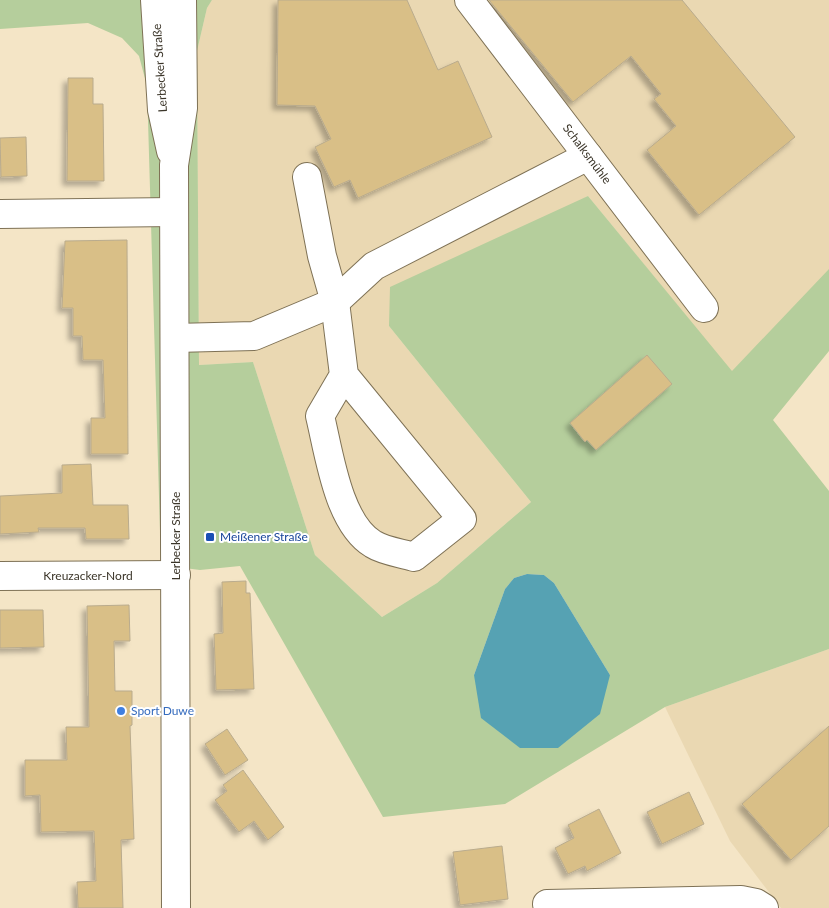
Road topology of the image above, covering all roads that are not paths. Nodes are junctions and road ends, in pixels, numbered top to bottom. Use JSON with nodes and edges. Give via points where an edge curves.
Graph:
{"nodes":[{"id":1,"x":155,"y":0,"type":"edge"},
{"id":2,"x":182,"y":0,"type":"edge"},
{"id":3,"x":469,"y":0,"type":"edge"},
{"id":4,"x":588,"y":156,"type":"junction"},
{"id":5,"x":174,"y":165,"type":"junction"},
{"id":6,"x":306,"y":177,"type":"dead end"},
{"id":7,"x":174,"y":212,"type":"junction"},
{"id":8,"x":0,"y":214,"type":"edge"},
{"id":9,"x":335,"y":302,"type":"junction"},
{"id":10,"x":704,"y":308,"type":"dead end"},
{"id":11,"x":175,"y":338,"type":"junction"},
{"id":12,"x":344,"y":375,"type":"junction"},
{"id":13,"x":176,"y":575,"type":"junction"},
{"id":14,"x":0,"y":576,"type":"edge"},
{"id":15,"x":547,"y":904,"type":"dead end"},
{"id":16,"x":176,"y":908,"type":"edge"},
{"id":17,"x":764,"y":908,"type":"edge"}],
"edges":[{"from":1,"to":5,"type":"street","name":"Lerbecker Straße","via":[[162,110]]},
{"from":2,"to":5,"type":"street","name":"Lerbecker Straße","via":[[183,108]]},
{"from":3,"to":4,"type":"street","name":"Schalksmühle"},
{"from":4,"to":9,"type":"street","via":[[374,266]]},
{"from":4,"to":10,"type":"street","name":"Schalksmühle"},
{"from":5,"to":7,"type":"street","name":"Lerbecker Straße"},
{"from":6,"to":9,"type":"street"},
{"from":7,"to":8,"type":"street"},
{"from":7,"to":11,"type":"street","name":"Lerbecker Straße"},
{"from":9,"to":11,"type":"street","via":[[254,336]]},
{"from":9,"to":12,"type":"street"},
{"from":11,"to":13,"type":"street","name":"Lerbecker Straße"},
{"from":12,"to":12,"type":"street","via":[[462,519],[414,557],[374,545],[356,529],[338,489],[320,416]]},
{"from":13,"to":14,"type":"street","name":"Kreuzacker-Nord"},
{"from":13,"to":16,"type":"street","name":"Lerbecker Straße"},
{"from":15,"to":17,"type":"street","via":[[741,900],[756,902]]}]}
